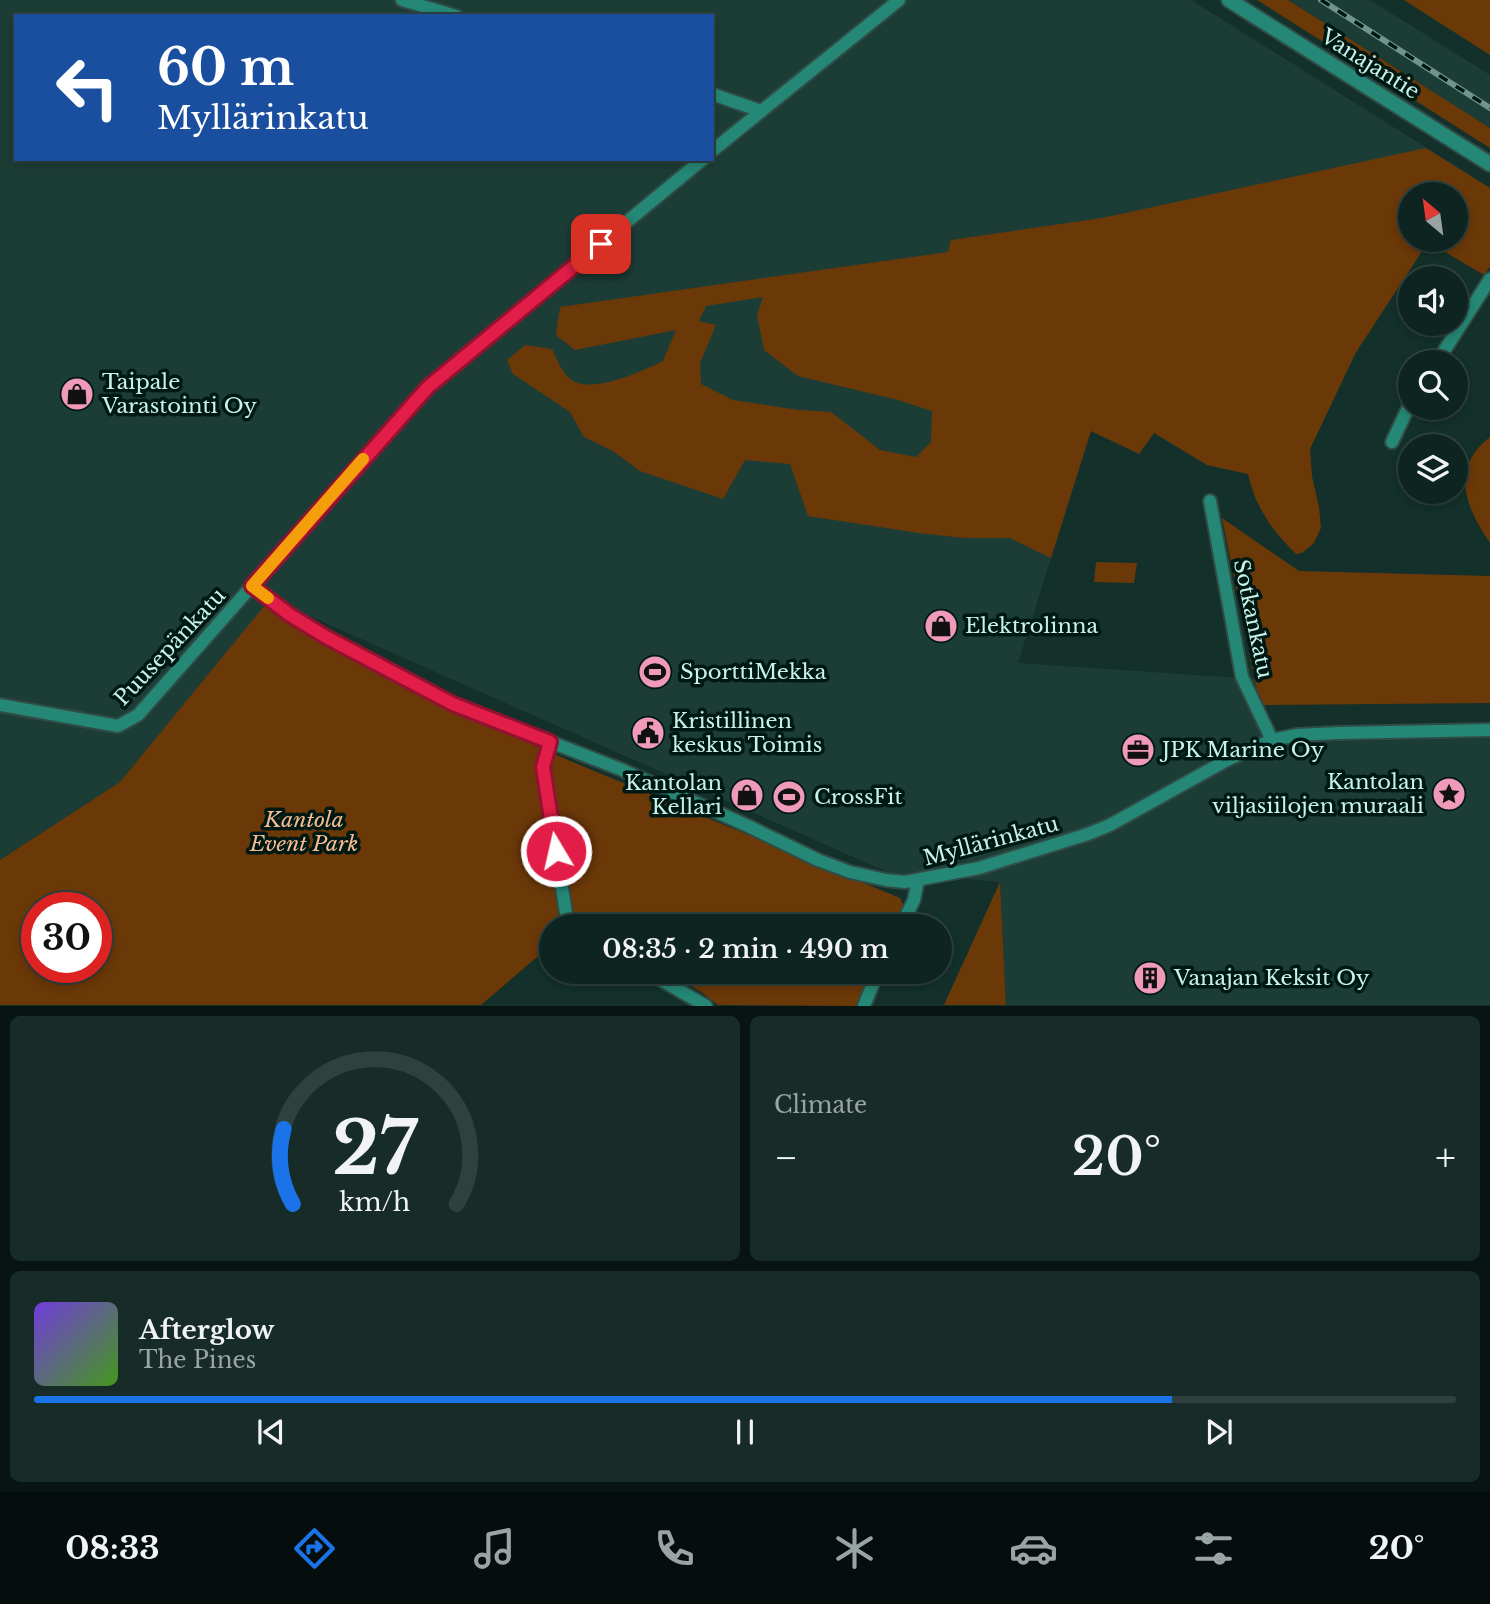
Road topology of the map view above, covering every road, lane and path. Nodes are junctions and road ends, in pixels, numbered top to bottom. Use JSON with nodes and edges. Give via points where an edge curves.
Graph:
{"nodes":[{"id":1,"x":402,"y":0,"type":"edge"},
{"id":2,"x":898,"y":0,"type":"edge"},
{"id":3,"x":1229,"y":0,"type":"edge"},
{"id":4,"x":449,"y":14,"type":"edge"},
{"id":5,"x":714,"y":95,"type":"edge"},
{"id":6,"x":761,"y":111,"type":"junction"},
{"id":7,"x":714,"y":149,"type":"edge"},
{"id":8,"x":701,"y":161,"type":"edge"},
{"id":9,"x":1490,"y":164,"type":"edge"},
{"id":10,"x":1490,"y":279,"type":"edge"},
{"id":11,"x":1445,"y":350,"type":"edge"},
{"id":12,"x":1402,"y":420,"type":"edge"},
{"id":13,"x":1392,"y":442,"type":"dead end"},
{"id":14,"x":1210,"y":501,"type":"dead end"},
{"id":15,"x":252,"y":586,"type":"junction"},
{"id":16,"x":0,"y":705,"type":"edge"},
{"id":17,"x":1490,"y":730,"type":"edge"},
{"id":18,"x":1272,"y":740,"type":"junction"},
{"id":19,"x":550,"y":742,"type":"junction"},
{"id":20,"x":918,"y":880,"type":"junction"},
{"id":21,"x":566,"y":914,"type":"edge"},
{"id":22,"x":907,"y":914,"type":"edge"},
{"id":23,"x":668,"y":984,"type":"edge"},
{"id":24,"x":873,"y":984,"type":"edge"},
{"id":25,"x":706,"y":1006,"type":"edge"},
{"id":26,"x":864,"y":1006,"type":"edge"}],
"edges":[{"from":1,"to":4,"type":"street"},
{"from":2,"to":6,"type":"street"},
{"from":3,"to":9,"type":"street","name":"Vanajantie"},
{"from":5,"to":6,"type":"street"},
{"from":6,"to":7,"type":"street"},
{"from":8,"to":15,"type":"street","name":"Puusepänkatu","via":[[428,387]]},
{"from":10,"to":11,"type":"street"},
{"from":12,"to":13,"type":"street"},
{"from":14,"to":18,"type":"street","name":"Sotkankatu","via":[[1242,677]]},
{"from":15,"to":16,"type":"street","name":"Puusepänkatu","via":[[138,715],[118,726]]},
{"from":15,"to":19,"type":"street","name":"Myllärinkatu","via":[[326,637],[453,704]]},
{"from":17,"to":18,"type":"street","name":"Myllärinkatu","via":[[1338,733]]},
{"from":18,"to":20,"type":"street","name":"Myllärinkatu","via":[[1088,834],[979,869]]},
{"from":19,"to":20,"type":"street","name":"Myllärinkatu","via":[[818,860],[886,880]]},
{"from":19,"to":21,"type":"street","via":[[543,767]]},
{"from":20,"to":22,"type":"street"},
{"from":23,"to":25,"type":"street"},
{"from":24,"to":26,"type":"street"}]}
